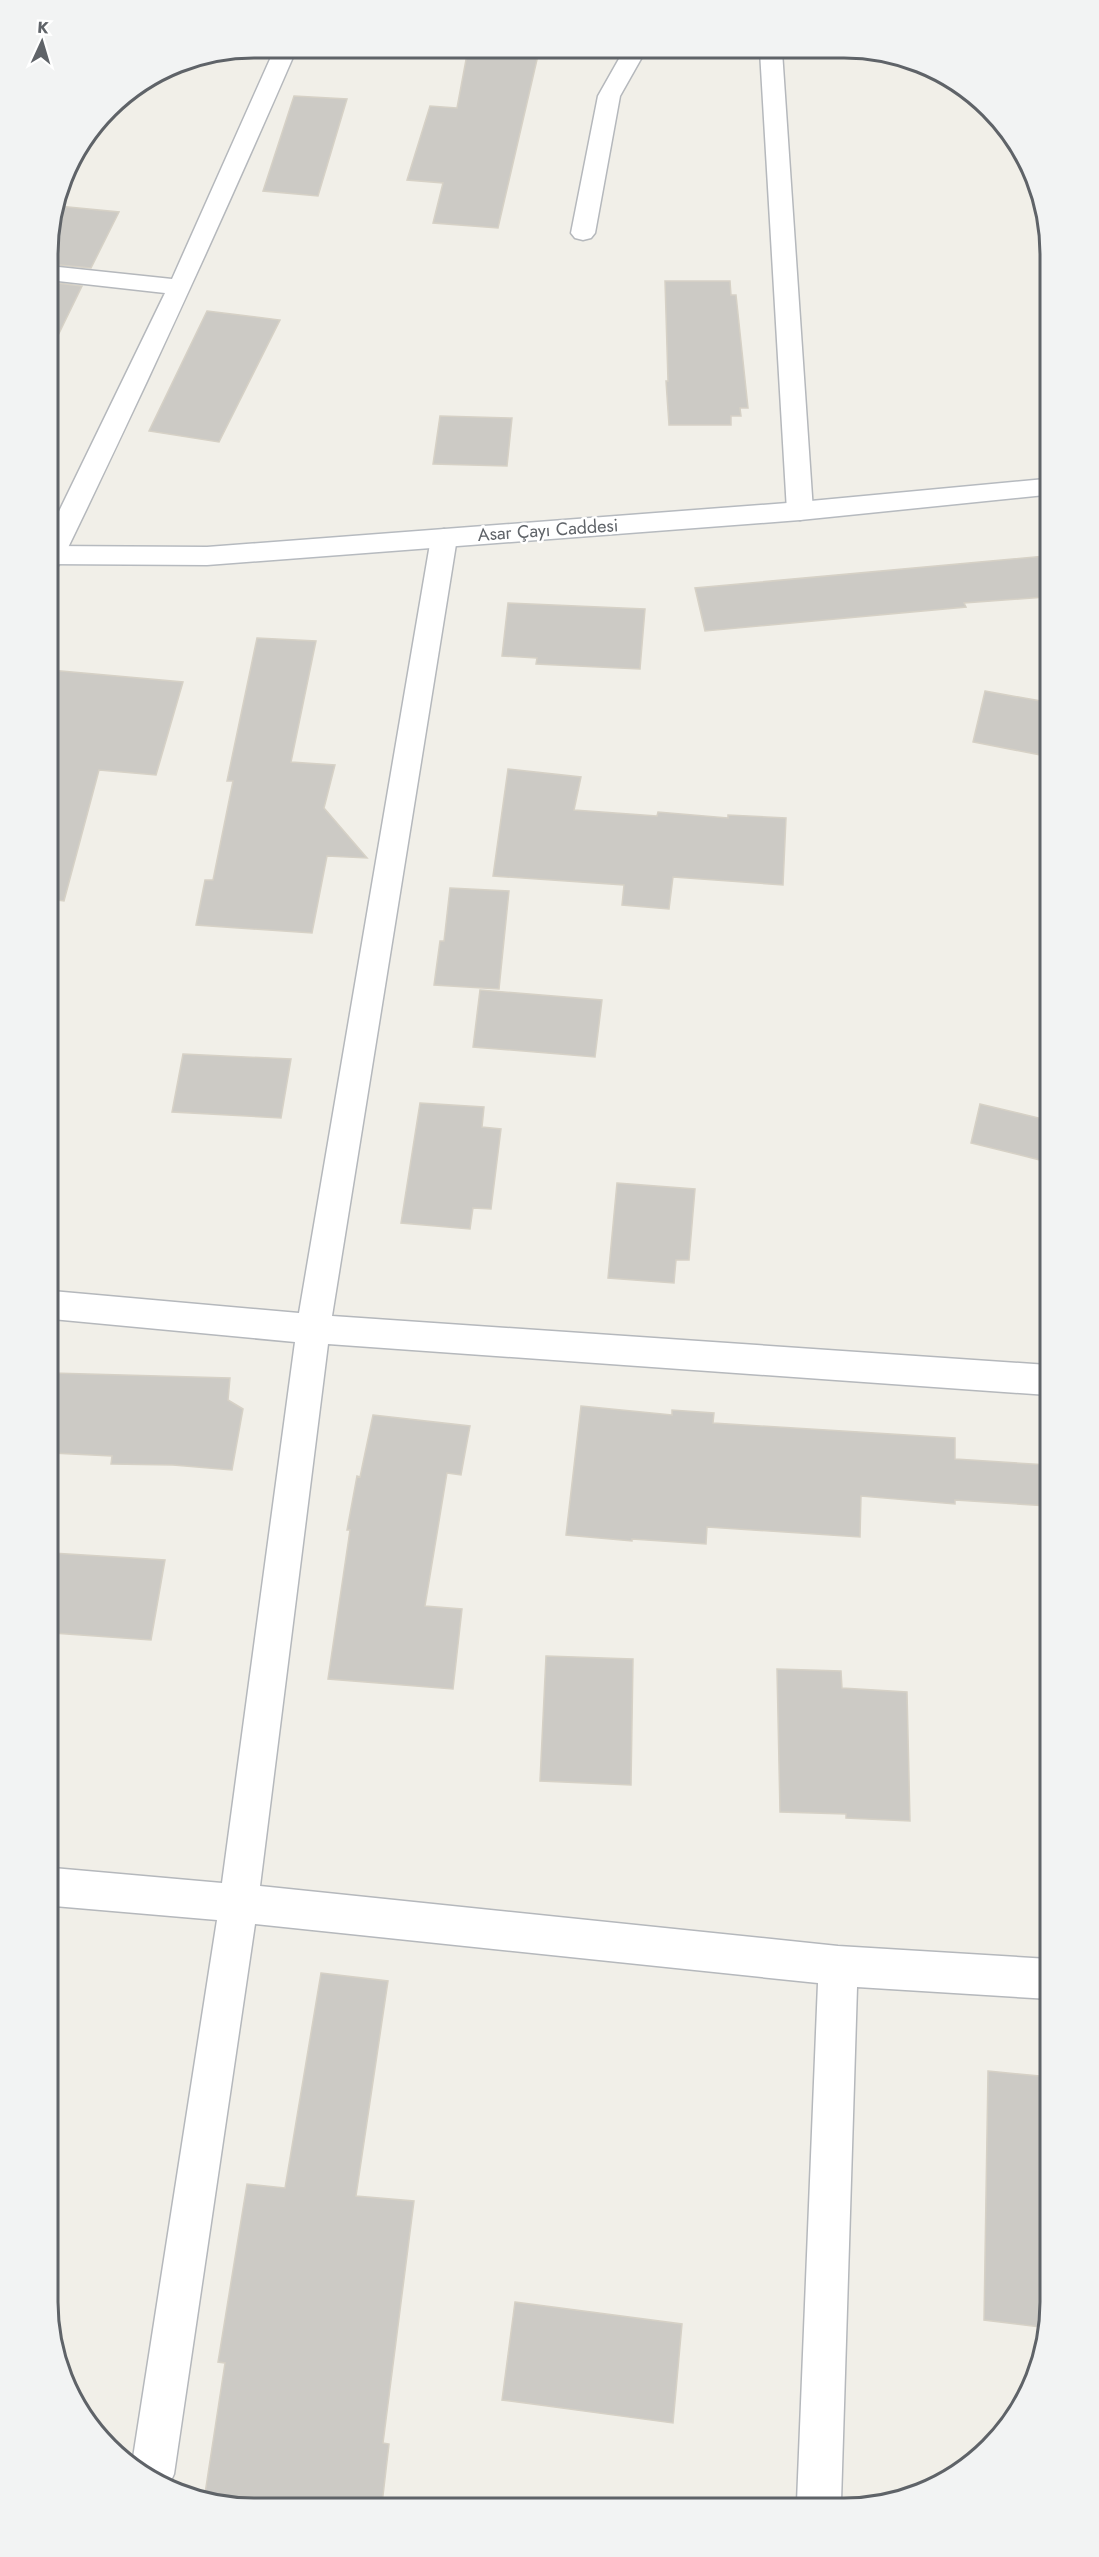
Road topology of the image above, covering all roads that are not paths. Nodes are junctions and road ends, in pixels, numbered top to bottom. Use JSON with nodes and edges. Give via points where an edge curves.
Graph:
{"nodes":[{"id":1,"x":630,"y":58,"type":"edge"},
{"id":2,"x":771,"y":58,"type":"edge"},
{"id":3,"x":281,"y":59,"type":"edge"},
{"id":4,"x":583,"y":233,"type":"dead end"},
{"id":5,"x":59,"y":274,"type":"edge"},
{"id":6,"x":180,"y":287,"type":"junction"},
{"id":7,"x":1040,"y":487,"type":"edge"},
{"id":8,"x":800,"y":511,"type":"junction"},
{"id":9,"x":444,"y":538,"type":"junction"},
{"id":10,"x":59,"y":540,"type":"edge"},
{"id":11,"x":59,"y":556,"type":"edge"},
{"id":12,"x":58,"y":1306,"type":"edge"},
{"id":13,"x":313,"y":1329,"type":"junction"},
{"id":14,"x":1040,"y":1379,"type":"edge"},
{"id":15,"x":58,"y":1887,"type":"edge"},
{"id":16,"x":239,"y":1903,"type":"junction"},
{"id":17,"x":838,"y":1966,"type":"junction"},
{"id":18,"x":1040,"y":1978,"type":"edge"},
{"id":19,"x":153,"y":2469,"type":"edge"},
{"id":20,"x":819,"y":2498,"type":"edge"}],
"edges":[{"from":1,"to":4,"type":"street","via":[[609,96]]},
{"from":2,"to":8,"type":"street"},
{"from":3,"to":6,"type":"street"},
{"from":5,"to":6,"type":"street"},
{"from":6,"to":10,"type":"street"},
{"from":7,"to":8,"type":"street","name":"Asar Çayı Caddesi"},
{"from":8,"to":9,"type":"street","name":"Asar Çayı Caddesi"},
{"from":9,"to":11,"type":"street","name":"Asar Çayı Caddesi","via":[[207,556]]},
{"from":9,"to":13,"type":"street"},
{"from":12,"to":13,"type":"street"},
{"from":13,"to":14,"type":"street"},
{"from":13,"to":16,"type":"street"},
{"from":15,"to":16,"type":"street"},
{"from":16,"to":17,"type":"street"},
{"from":16,"to":19,"type":"street"},
{"from":17,"to":18,"type":"street"},
{"from":17,"to":20,"type":"street"}]}
